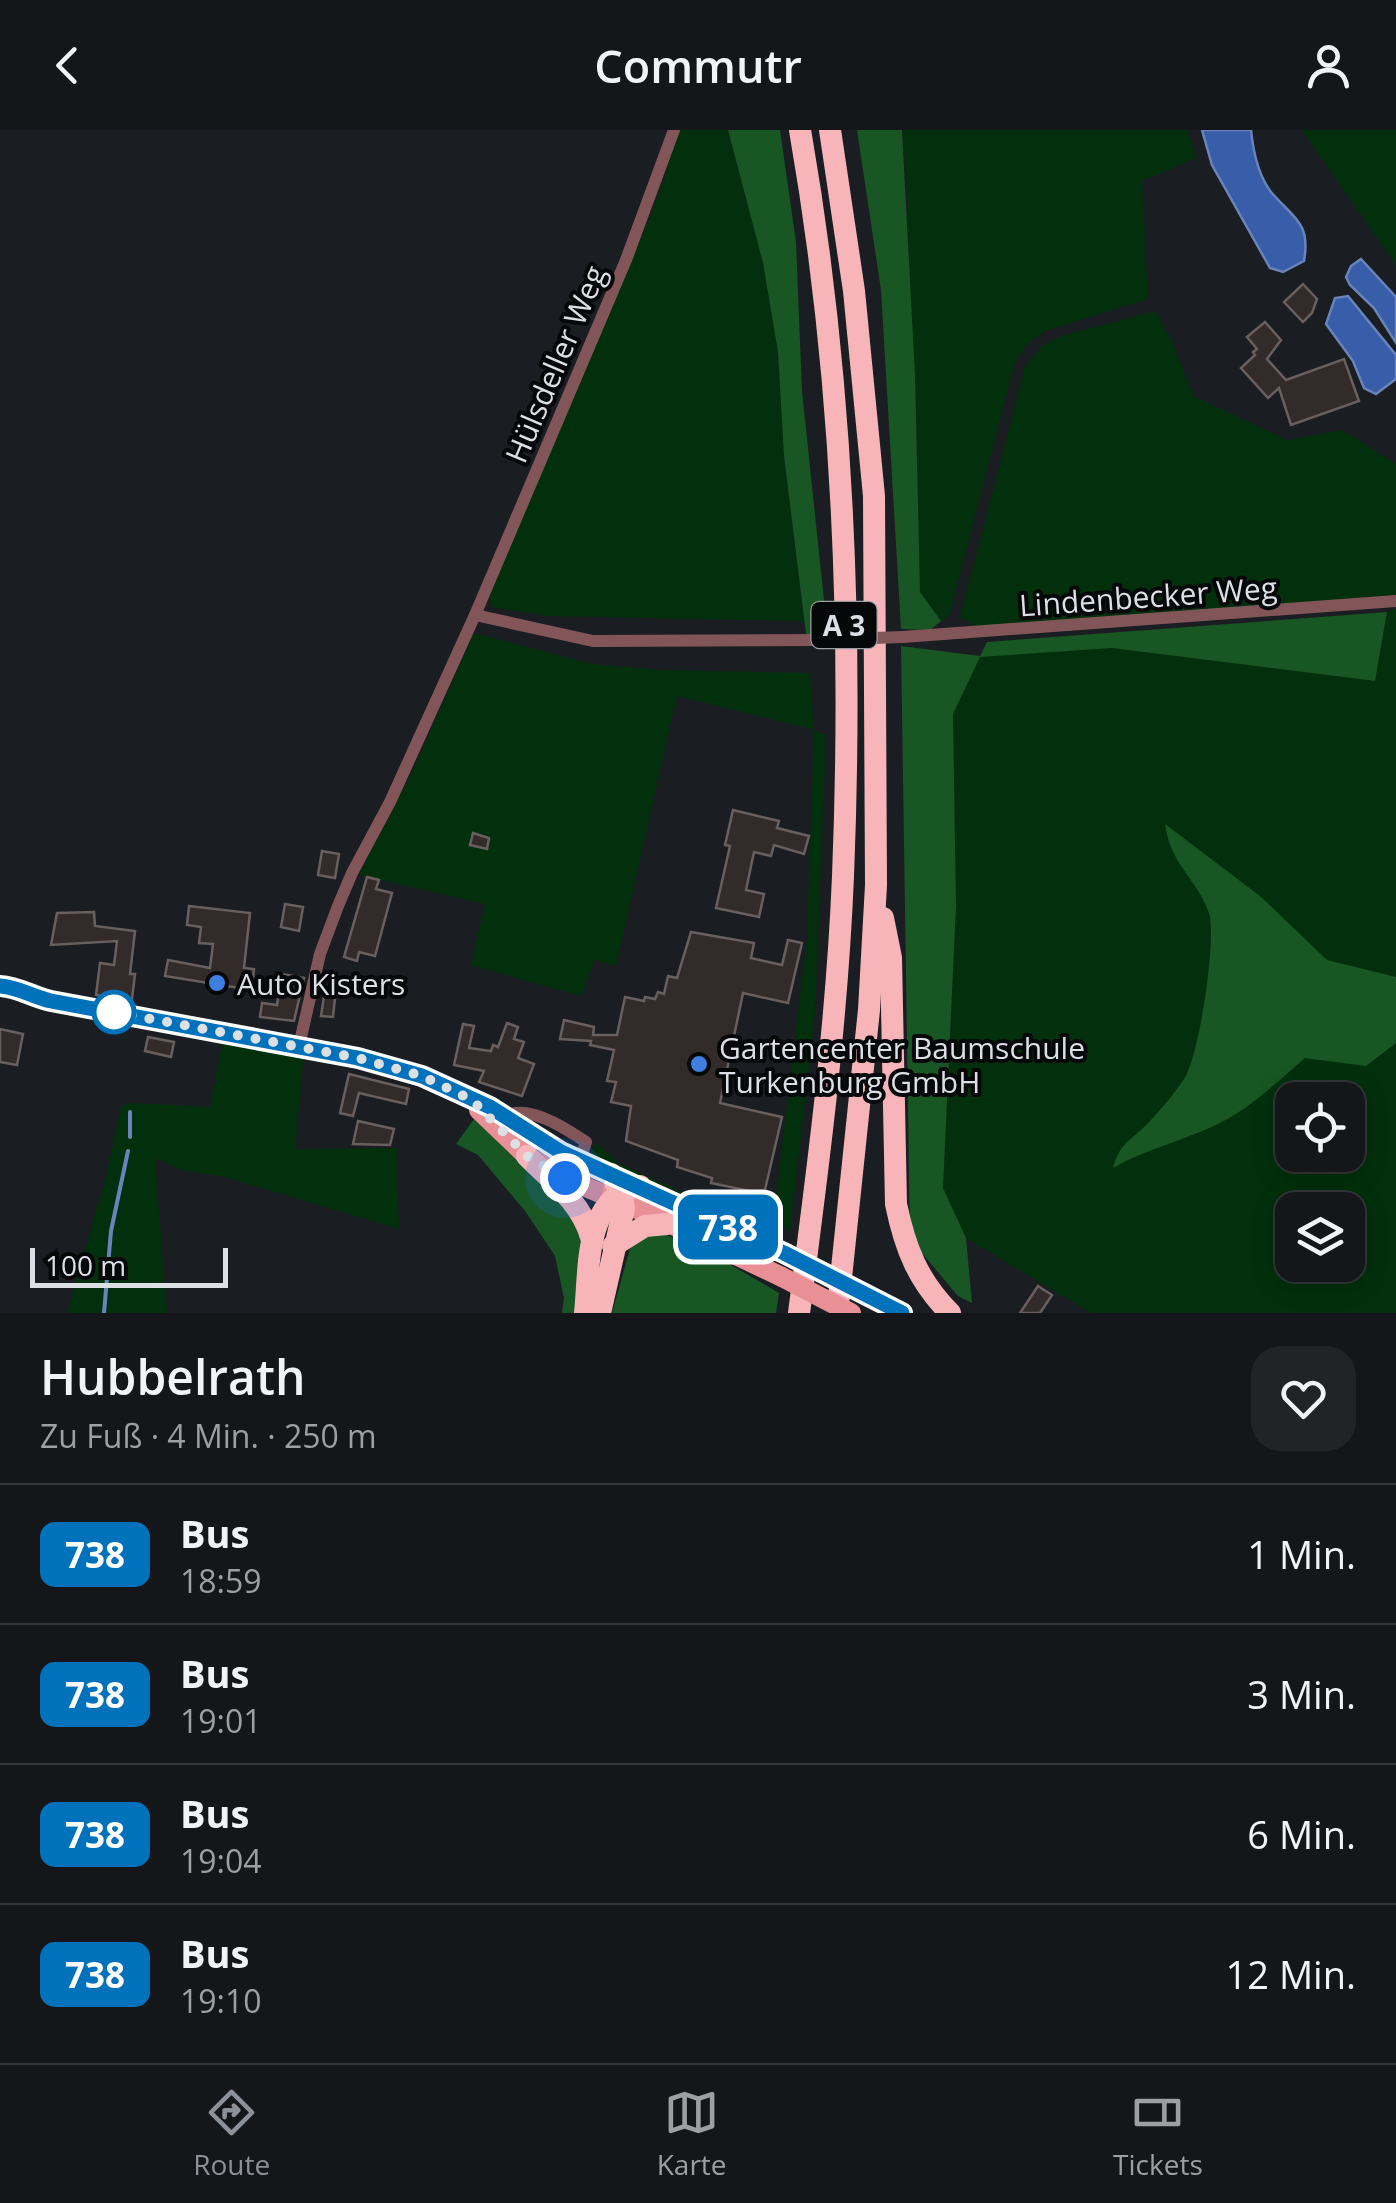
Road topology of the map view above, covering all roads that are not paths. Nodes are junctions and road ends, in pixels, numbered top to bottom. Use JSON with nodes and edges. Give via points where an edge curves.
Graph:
{"nodes":[{"id":1,"x":674,"y":130,"type":"edge"},
{"id":2,"x":800,"y":130,"type":"edge"},
{"id":3,"x":830,"y":130,"type":"edge"},
{"id":4,"x":1396,"y":601,"type":"edge"},
{"id":5,"x":475,"y":615,"type":"junction"},
{"id":6,"x":876,"y":886,"type":"junction"},
{"id":7,"x":0,"y":986,"type":"edge"},
{"id":8,"x":32,"y":997,"type":"junction"},
{"id":9,"x":0,"y":999,"type":"edge"},
{"id":10,"x":299,"y":1046,"type":"junction"},
{"id":11,"x":509,"y":1128,"type":"junction"},
{"id":12,"x":534,"y":1160,"type":"junction"},
{"id":13,"x":580,"y":1161,"type":"junction"},
{"id":14,"x":621,"y":1190,"type":"junction"},
{"id":15,"x":667,"y":1224,"type":"junction"},
{"id":16,"x":591,"y":1237,"type":"junction"},
{"id":17,"x":614,"y":1246,"type":"junction"},
{"id":18,"x":585,"y":1313,"type":"edge"},
{"id":19,"x":600,"y":1313,"type":"edge"},
{"id":20,"x":800,"y":1313,"type":"edge"},
{"id":21,"x":837,"y":1313,"type":"edge"},
{"id":22,"x":851,"y":1313,"type":"edge"},
{"id":23,"x":902,"y":1313,"type":"edge"},
{"id":24,"x":950,"y":1313,"type":"edge"}],
"edges":[{"from":1,"to":5,"type":"street","name":"Hülsdeller Weg","via":[[639,230]]},
{"from":2,"to":20,"type":"highway","number":"A 3","via":[[841,496],[846,735],[836,986]]},
{"from":3,"to":6,"type":"highway","number":"A 3","via":[[874,496]]},
{"from":4,"to":5,"type":"street","name":"Lindenbecker Weg","bridge":true,"via":[[813,640],[593,642]]},
{"from":5,"to":10,"type":"street","name":"Hülsdeller Weg","via":[[338,906]]},
{"from":6,"to":21,"type":"highway","number":"A 3"},
{"from":6,"to":24,"type":"highway","via":[[891,958],[896,1204],[915,1269]]},
{"from":7,"to":8,"type":"main road"},
{"from":8,"to":9,"type":"main road"},
{"from":8,"to":10,"type":"main road"},
{"from":10,"to":11,"type":"main road","via":[[422,1076],[472,1100]]},
{"from":11,"to":12,"type":"main road"},
{"from":11,"to":13,"type":"main road"},
{"from":12,"to":13,"type":"main road","via":[[568,1168]]},
{"from":12,"to":14,"type":"main road","via":[[565,1178]]},
{"from":12,"to":16,"type":"highway","via":[[574,1202]]},
{"from":13,"to":14,"type":"main road"},
{"from":14,"to":15,"type":"main road"},
{"from":14,"to":16,"type":"highway"},
{"from":14,"to":17,"type":"highway"},
{"from":14,"to":23,"type":"main road","bridge":true,"via":[[784,1253]]},
{"from":15,"to":17,"type":"highway","via":[[645,1226]]},
{"from":15,"to":22,"type":"main road","bridge":true},
{"from":16,"to":18,"type":"highway"},
{"from":17,"to":19,"type":"highway"}]}
